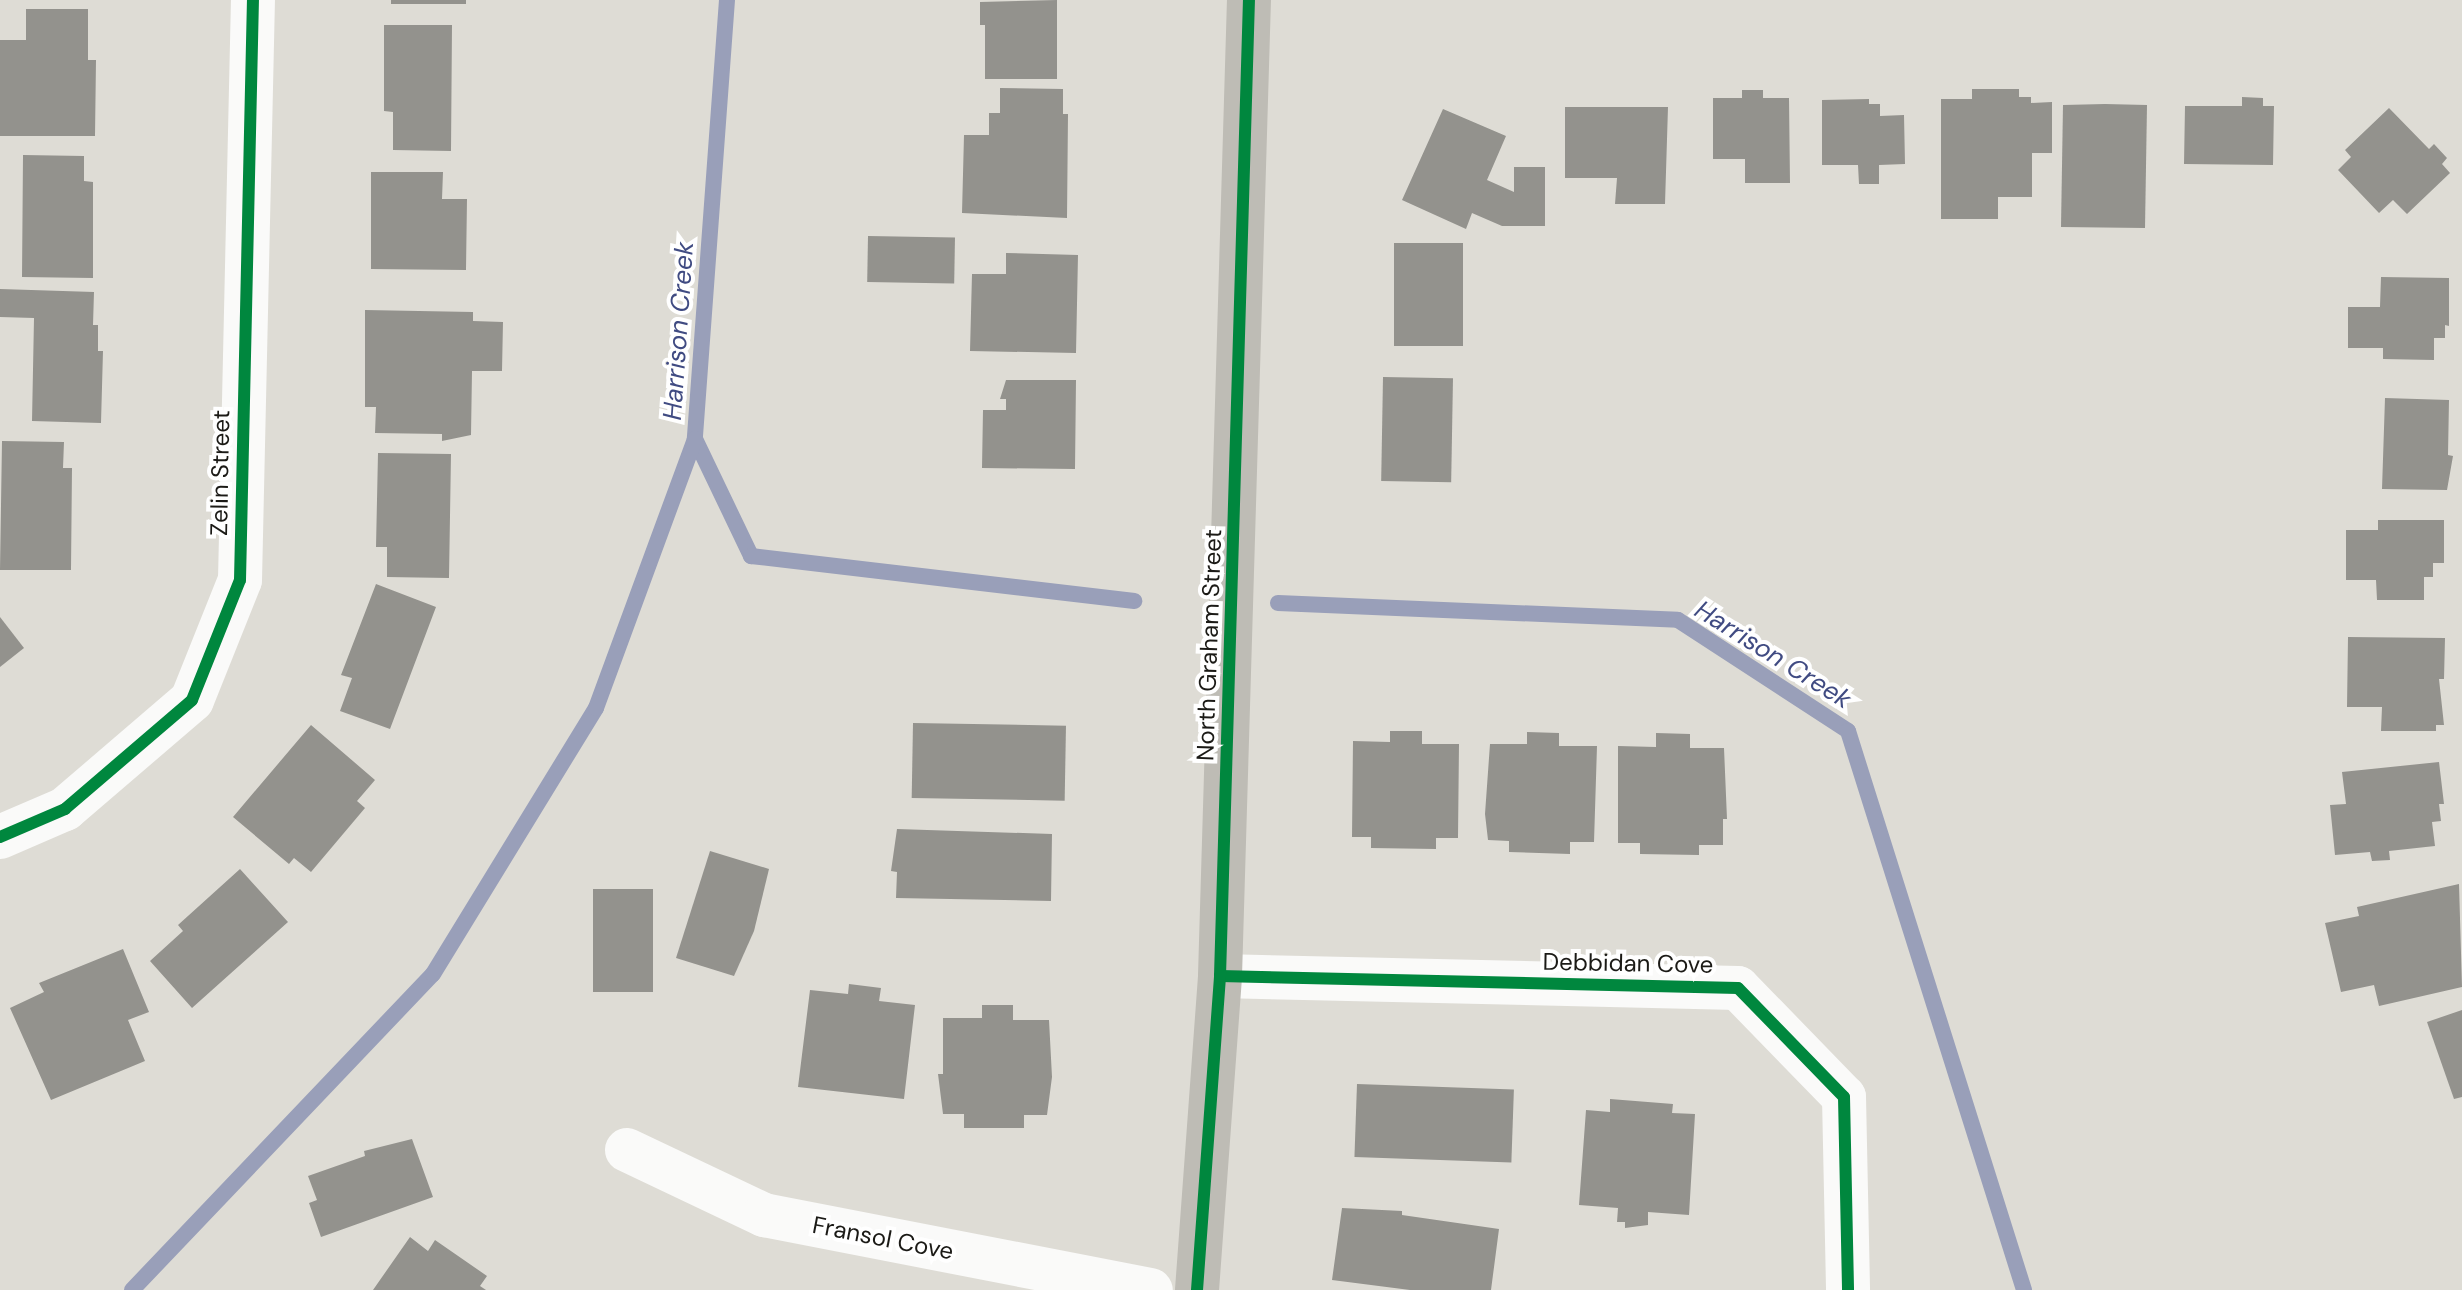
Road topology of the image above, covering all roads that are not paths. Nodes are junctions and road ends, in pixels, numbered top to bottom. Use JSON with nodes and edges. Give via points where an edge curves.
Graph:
{"nodes":[{"id":1,"x":253,"y":0,"type":"edge"},
{"id":2,"x":1249,"y":0,"type":"edge"},
{"id":3,"x":0,"y":837,"type":"edge"},
{"id":4,"x":1220,"y":976,"type":"junction"},
{"id":5,"x":627,"y":1150,"type":"dead end"},
{"id":6,"x":1151,"y":1290,"type":"edge"},
{"id":7,"x":1197,"y":1290,"type":"edge"},
{"id":8,"x":1848,"y":1290,"type":"edge"}],
"edges":[{"from":1,"to":3,"type":"street","name":"Zelin Street","via":[[240,580],[192,700],[65,809]]},
{"from":2,"to":4,"type":"main road","name":"North Graham Street"},
{"from":4,"to":7,"type":"main road","name":"North Graham Street"},
{"from":4,"to":8,"type":"street","name":"Debbidan Cove","via":[[1738,988],[1844,1097]]},
{"from":5,"to":6,"type":"street","name":"Fransol Cove","via":[[764,1215]]}]}
